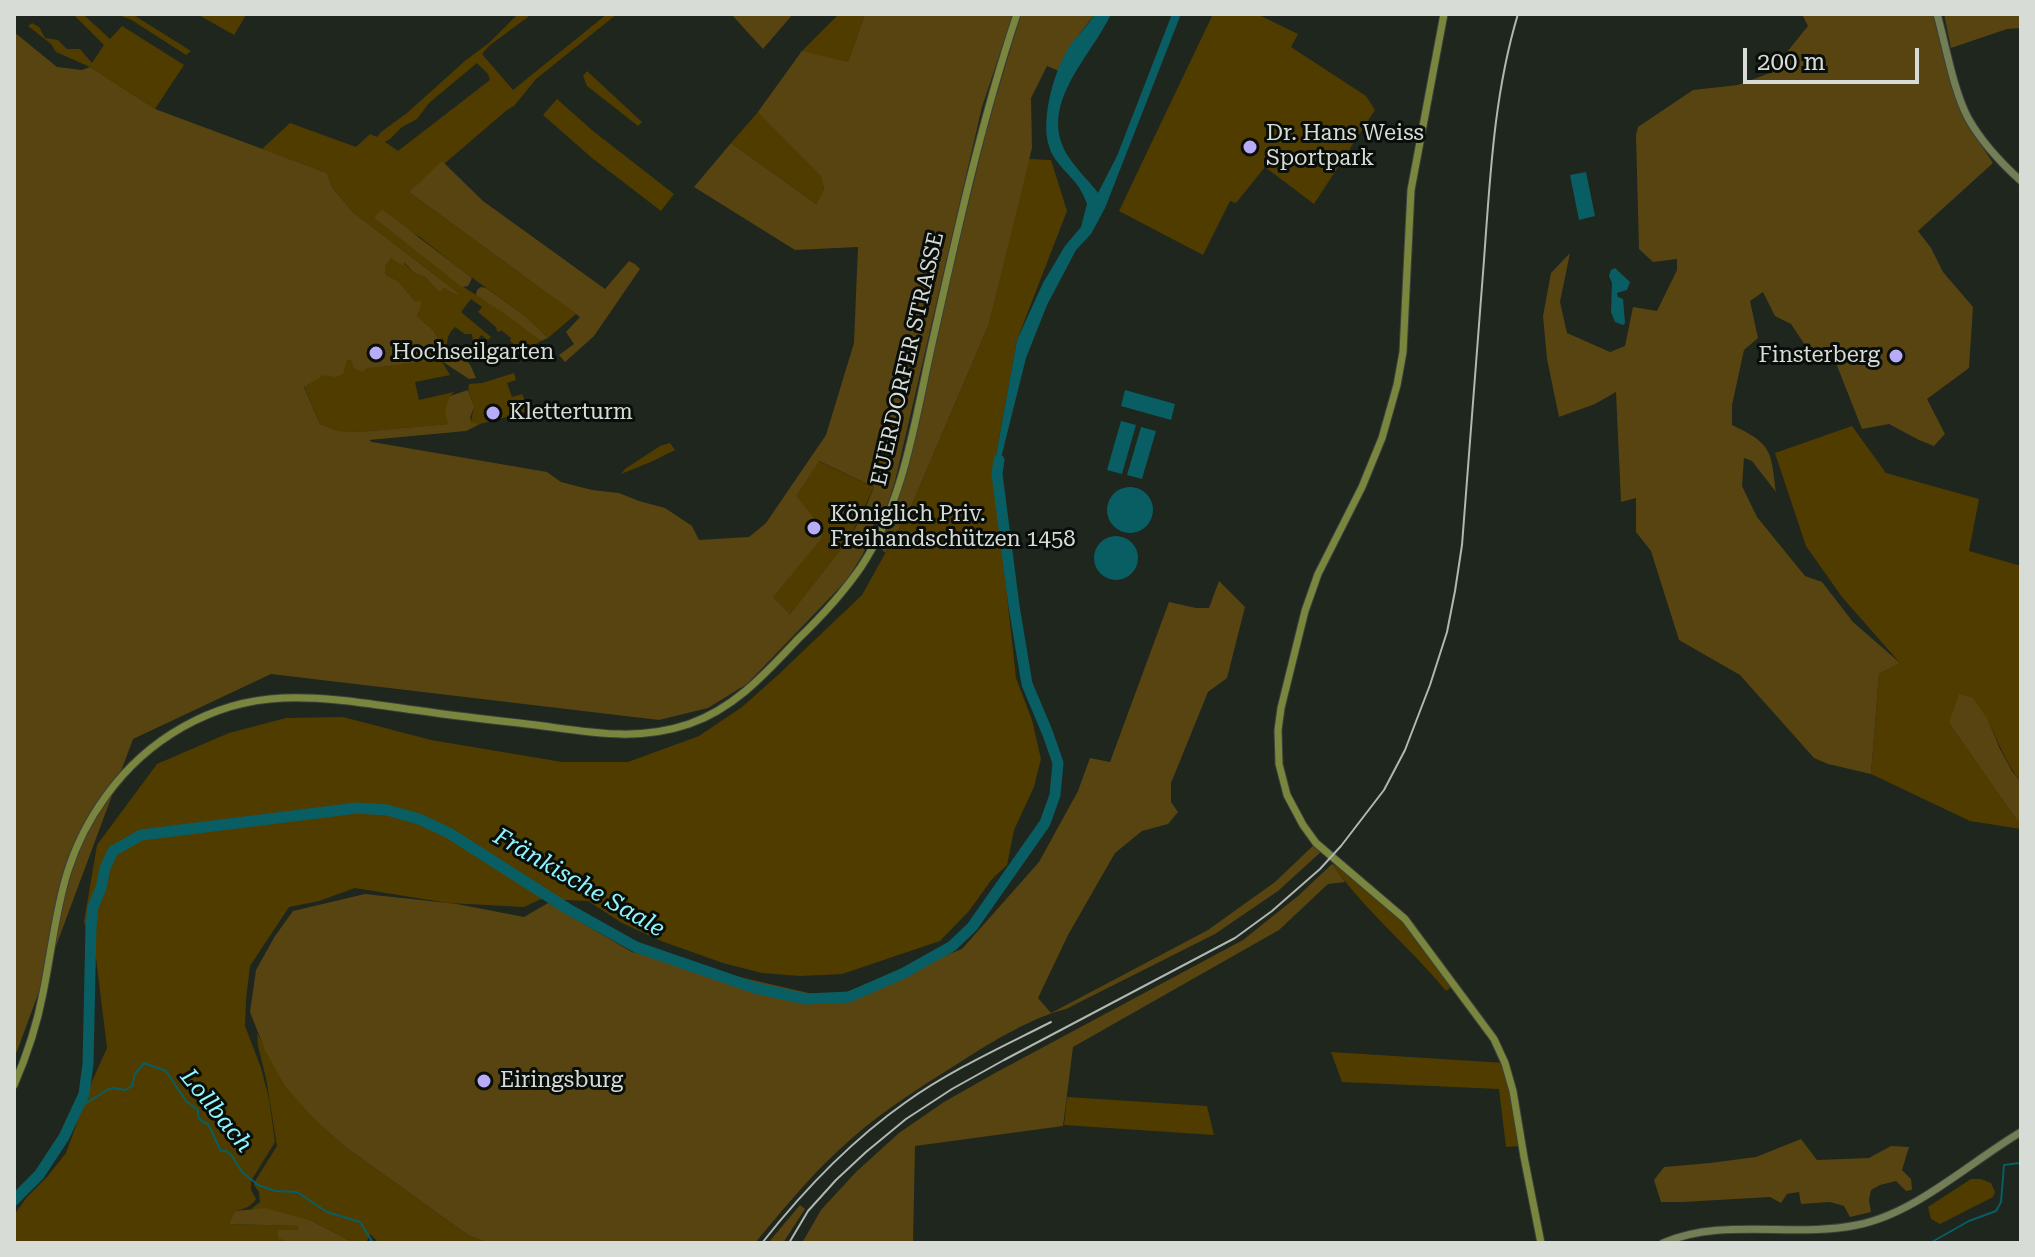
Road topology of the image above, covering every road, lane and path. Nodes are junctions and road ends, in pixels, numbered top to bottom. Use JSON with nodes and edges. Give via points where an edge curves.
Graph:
{"nodes":[{"id":1,"x":1017,"y":14,"type":"edge"},
{"id":2,"x":1444,"y":14,"type":"edge"},
{"id":3,"x":1937,"y":14,"type":"edge"},
{"id":4,"x":2021,"y":181,"type":"edge"},
{"id":5,"x":14,"y":1085,"type":"edge"},
{"id":6,"x":2021,"y":1132,"type":"edge"},
{"id":7,"x":1541,"y":1243,"type":"edge"},
{"id":8,"x":1663,"y":1243,"type":"edge"}],
"edges":[{"from":1,"to":5,"type":"main road","name":"EUERDORFER STRASSE","via":[[979,141],[898,486],[862,566],[835,601],[729,705],[654,733],[588,732],[283,698],[240,704],[183,727],[128,769],[84,830],[61,891],[41,1004]]},
{"from":2,"to":7,"type":"main road","via":[[1411,190],[1403,352],[1393,403],[1357,500],[1305,611],[1281,708],[1279,764],[1295,812],[1316,843],[1405,919],[1494,1039],[1513,1091]]},
{"from":3,"to":4,"type":"street","via":[[1969,119],[1995,157]]},
{"from":6,"to":8,"type":"street","via":[[1913,1205],[1885,1217],[1823,1229],[1706,1232]]}]}
